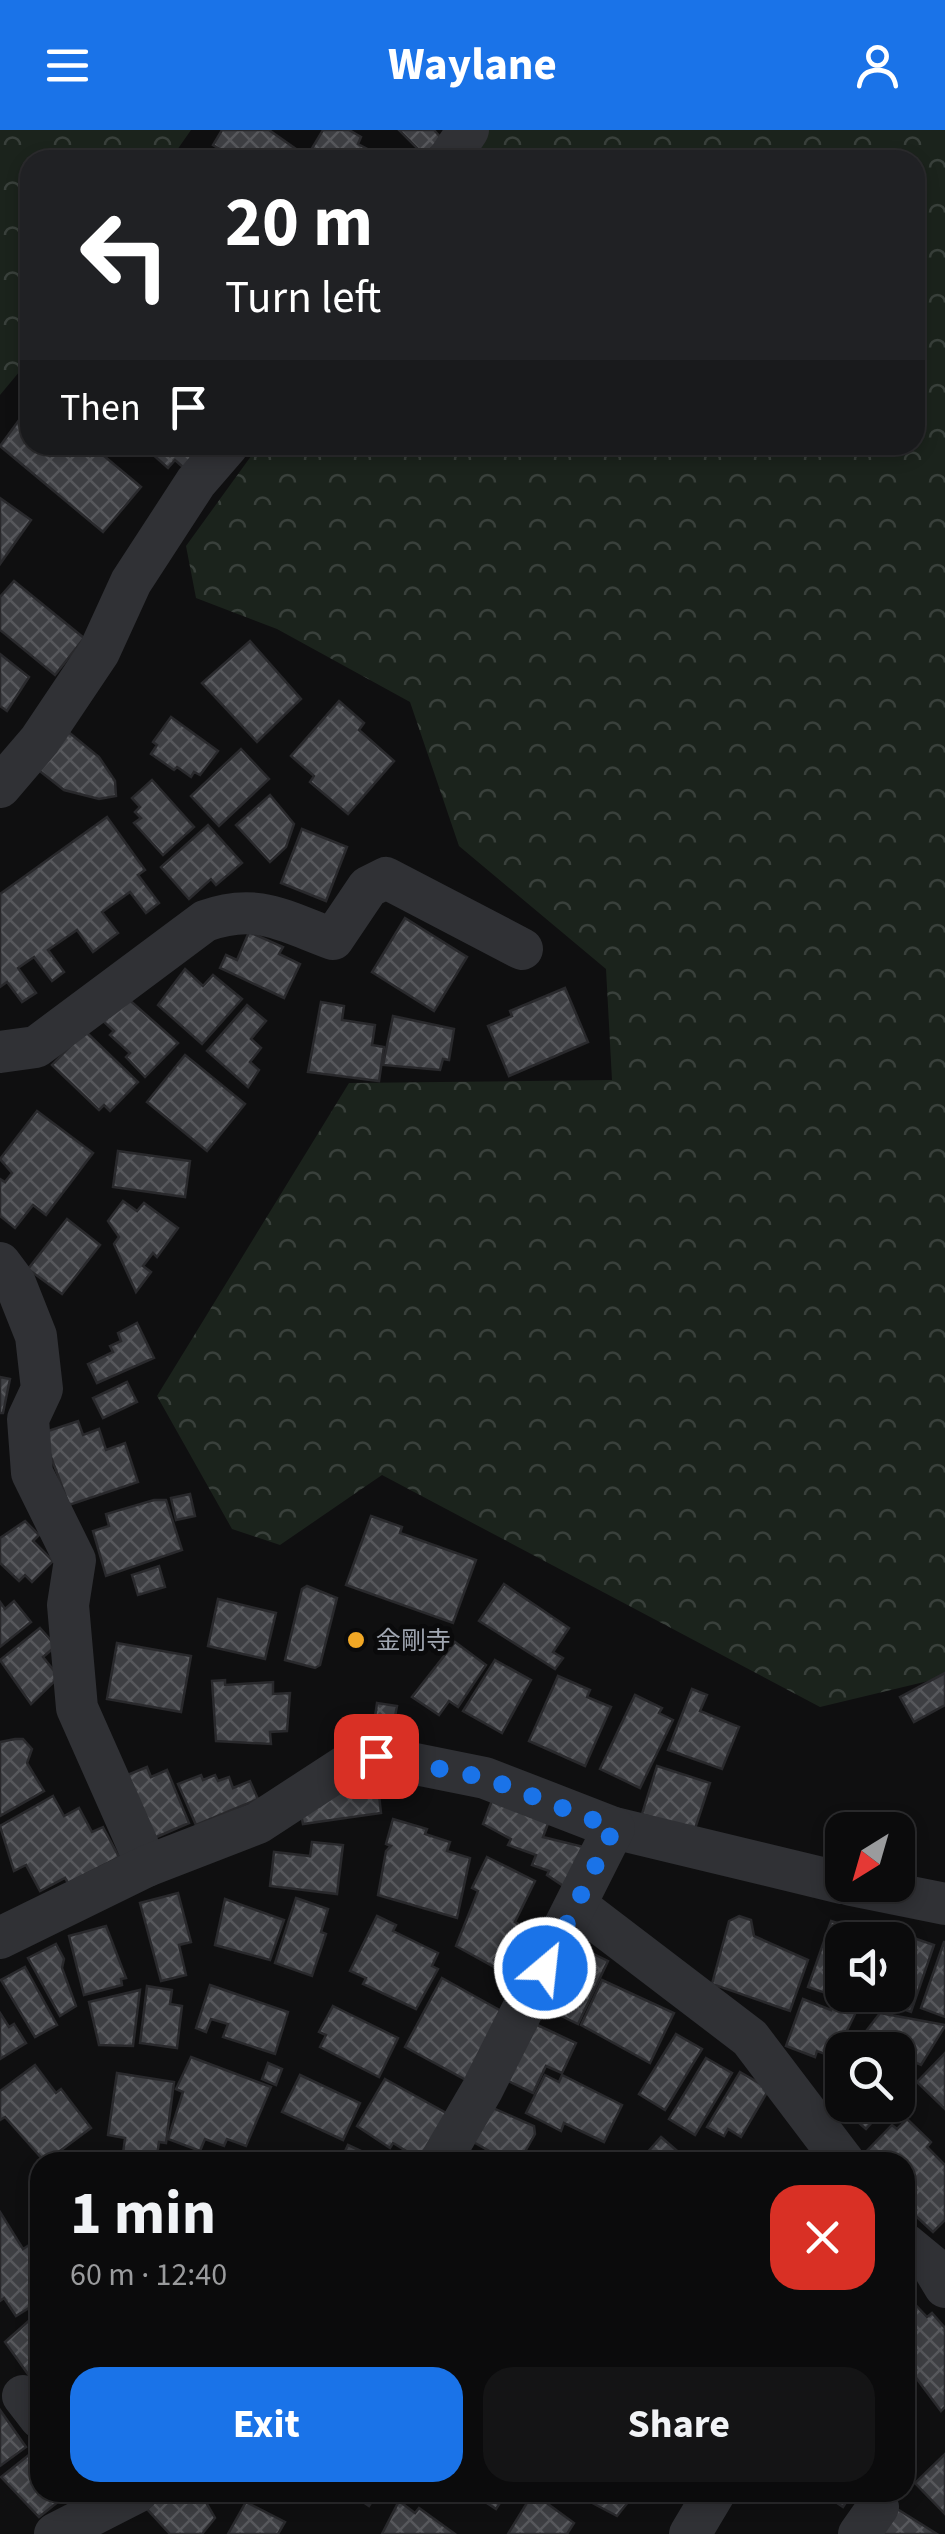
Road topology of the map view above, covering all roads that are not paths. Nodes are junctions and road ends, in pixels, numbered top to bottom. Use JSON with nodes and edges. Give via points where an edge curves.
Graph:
{"nodes":[{"id":1,"x":219,"y":455,"type":"edge"},
{"id":2,"x":0,"y":787,"type":"edge"},
{"id":3,"x":522,"y":949,"type":"dead end"},
{"id":4,"x":0,"y":1052,"type":"edge"},
{"id":5,"x":0,"y":1262,"type":"edge"},
{"id":6,"x":14,"y":1418,"type":"edge"},
{"id":7,"x":614,"y":1828,"type":"junction"},
{"id":8,"x":147,"y":1866,"type":"junction"},
{"id":9,"x":825,"y":1879,"type":"edge"},
{"id":10,"x":915,"y":1898,"type":"edge"},
{"id":11,"x":945,"y":1904,"type":"edge"},
{"id":12,"x":577,"y":1906,"type":"junction"},
{"id":13,"x":0,"y":1938,"type":"edge"},
{"id":14,"x":445,"y":2152,"type":"edge"},
{"id":15,"x":836,"y":2152,"type":"edge"},
{"id":16,"x":709,"y":2502,"type":"edge"},
{"id":17,"x":118,"y":2507,"type":"edge"},
{"id":18,"x":56,"y":2534,"type":"edge"},
{"id":19,"x":690,"y":2534,"type":"edge"}],
"edges":[{"from":1,"to":2,"type":"street","via":[[131,582],[99,652]]},
{"from":3,"to":4,"type":"street","via":[[386,878],[368,887],[333,939],[256,910],[205,921],[36,1047]]},
{"from":5,"to":6,"type":"street","via":[[36,1336],[42,1389]]},
{"from":6,"to":8,"type":"street","via":[[32,1473],[75,1560],[68,1605],[77,1708]]},
{"from":7,"to":8,"type":"street","via":[[486,1778],[376,1756],[354,1761],[258,1823]]},
{"from":7,"to":9,"type":"street"},
{"from":7,"to":12,"type":"street"},
{"from":8,"to":13,"type":"street"},
{"from":10,"to":11,"type":"street"},
{"from":12,"to":14,"type":"street"},
{"from":12,"to":15,"type":"street","via":[[750,2038]]},
{"from":16,"to":19,"type":"street"},
{"from":17,"to":18,"type":"street"}]}
